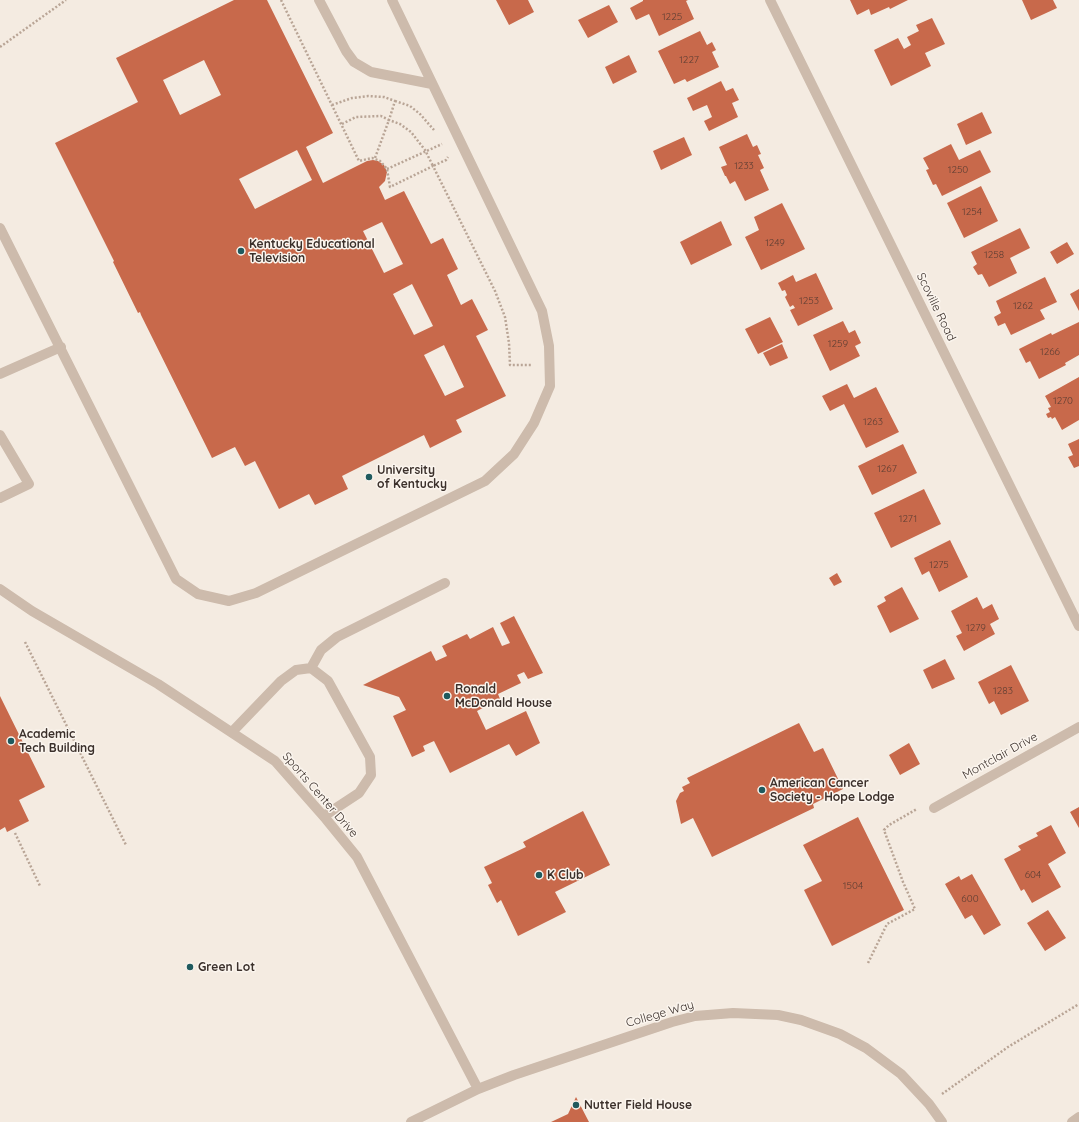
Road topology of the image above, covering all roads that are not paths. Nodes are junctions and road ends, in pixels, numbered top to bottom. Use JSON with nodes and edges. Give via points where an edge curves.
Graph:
{"nodes":[{"id":1,"x":319,"y":0,"type":"edge"},
{"id":2,"x":392,"y":0,"type":"edge"},
{"id":3,"x":770,"y":0,"type":"edge"},
{"id":4,"x":432,"y":84,"type":"junction"},
{"id":5,"x":0,"y":228,"type":"edge"},
{"id":6,"x":60,"y":347,"type":"junction"},
{"id":7,"x":0,"y":374,"type":"edge"},
{"id":8,"x":0,"y":435,"type":"edge"},
{"id":9,"x":0,"y":498,"type":"edge"},
{"id":10,"x":445,"y":583,"type":"dead end"},
{"id":11,"x":0,"y":589,"type":"edge"},
{"id":12,"x":1079,"y":626,"type":"edge"},
{"id":13,"x":311,"y":668,"type":"junction"},
{"id":14,"x":1079,"y":727,"type":"edge"},
{"id":15,"x":232,"y":732,"type":"junction"},
{"id":16,"x":934,"y":808,"type":"dead end"},
{"id":17,"x":324,"y":816,"type":"junction"},
{"id":18,"x":478,"y":1089,"type":"junction"},
{"id":19,"x":1079,"y":1117,"type":"edge"},
{"id":20,"x":411,"y":1122,"type":"edge"},
{"id":21,"x":942,"y":1122,"type":"edge"},
{"id":22,"x":1072,"y":1122,"type":"edge"}],
"edges":[{"from":1,"to":4,"type":"street","via":[[354,62],[371,72]]},
{"from":2,"to":4,"type":"street"},
{"from":3,"to":12,"type":"street","name":"Scoville Road"},
{"from":4,"to":6,"type":"street","via":[[542,311],[549,346],[550,386],[534,423],[514,454],[485,481],[256,593],[229,601],[198,594],[176,579]]},
{"from":5,"to":6,"type":"street"},
{"from":6,"to":7,"type":"street"},
{"from":8,"to":9,"type":"street","via":[[29,484]]},
{"from":10,"to":13,"type":"street","via":[[337,637],[321,650]]},
{"from":11,"to":15,"type":"street","name":"Sports Center Drive","via":[[32,611],[158,684]]},
{"from":13,"to":15,"type":"street","via":[[296,670],[281,681]]},
{"from":13,"to":17,"type":"street","via":[[328,681],[370,757],[371,775],[359,793]]},
{"from":14,"to":16,"type":"street","name":"Montclair Drive"},
{"from":15,"to":17,"type":"street","name":"Sports Center Drive","via":[[275,760]]},
{"from":17,"to":18,"type":"street","name":"Sports Center Drive","via":[[357,857]]},
{"from":18,"to":20,"type":"street","name":"College Way"},
{"from":18,"to":21,"type":"street","name":"College Way","via":[[521,1072],[695,1016],[733,1012],[778,1015],[840,1034],[866,1048],[901,1074]]},
{"from":19,"to":22,"type":"street"}]}
